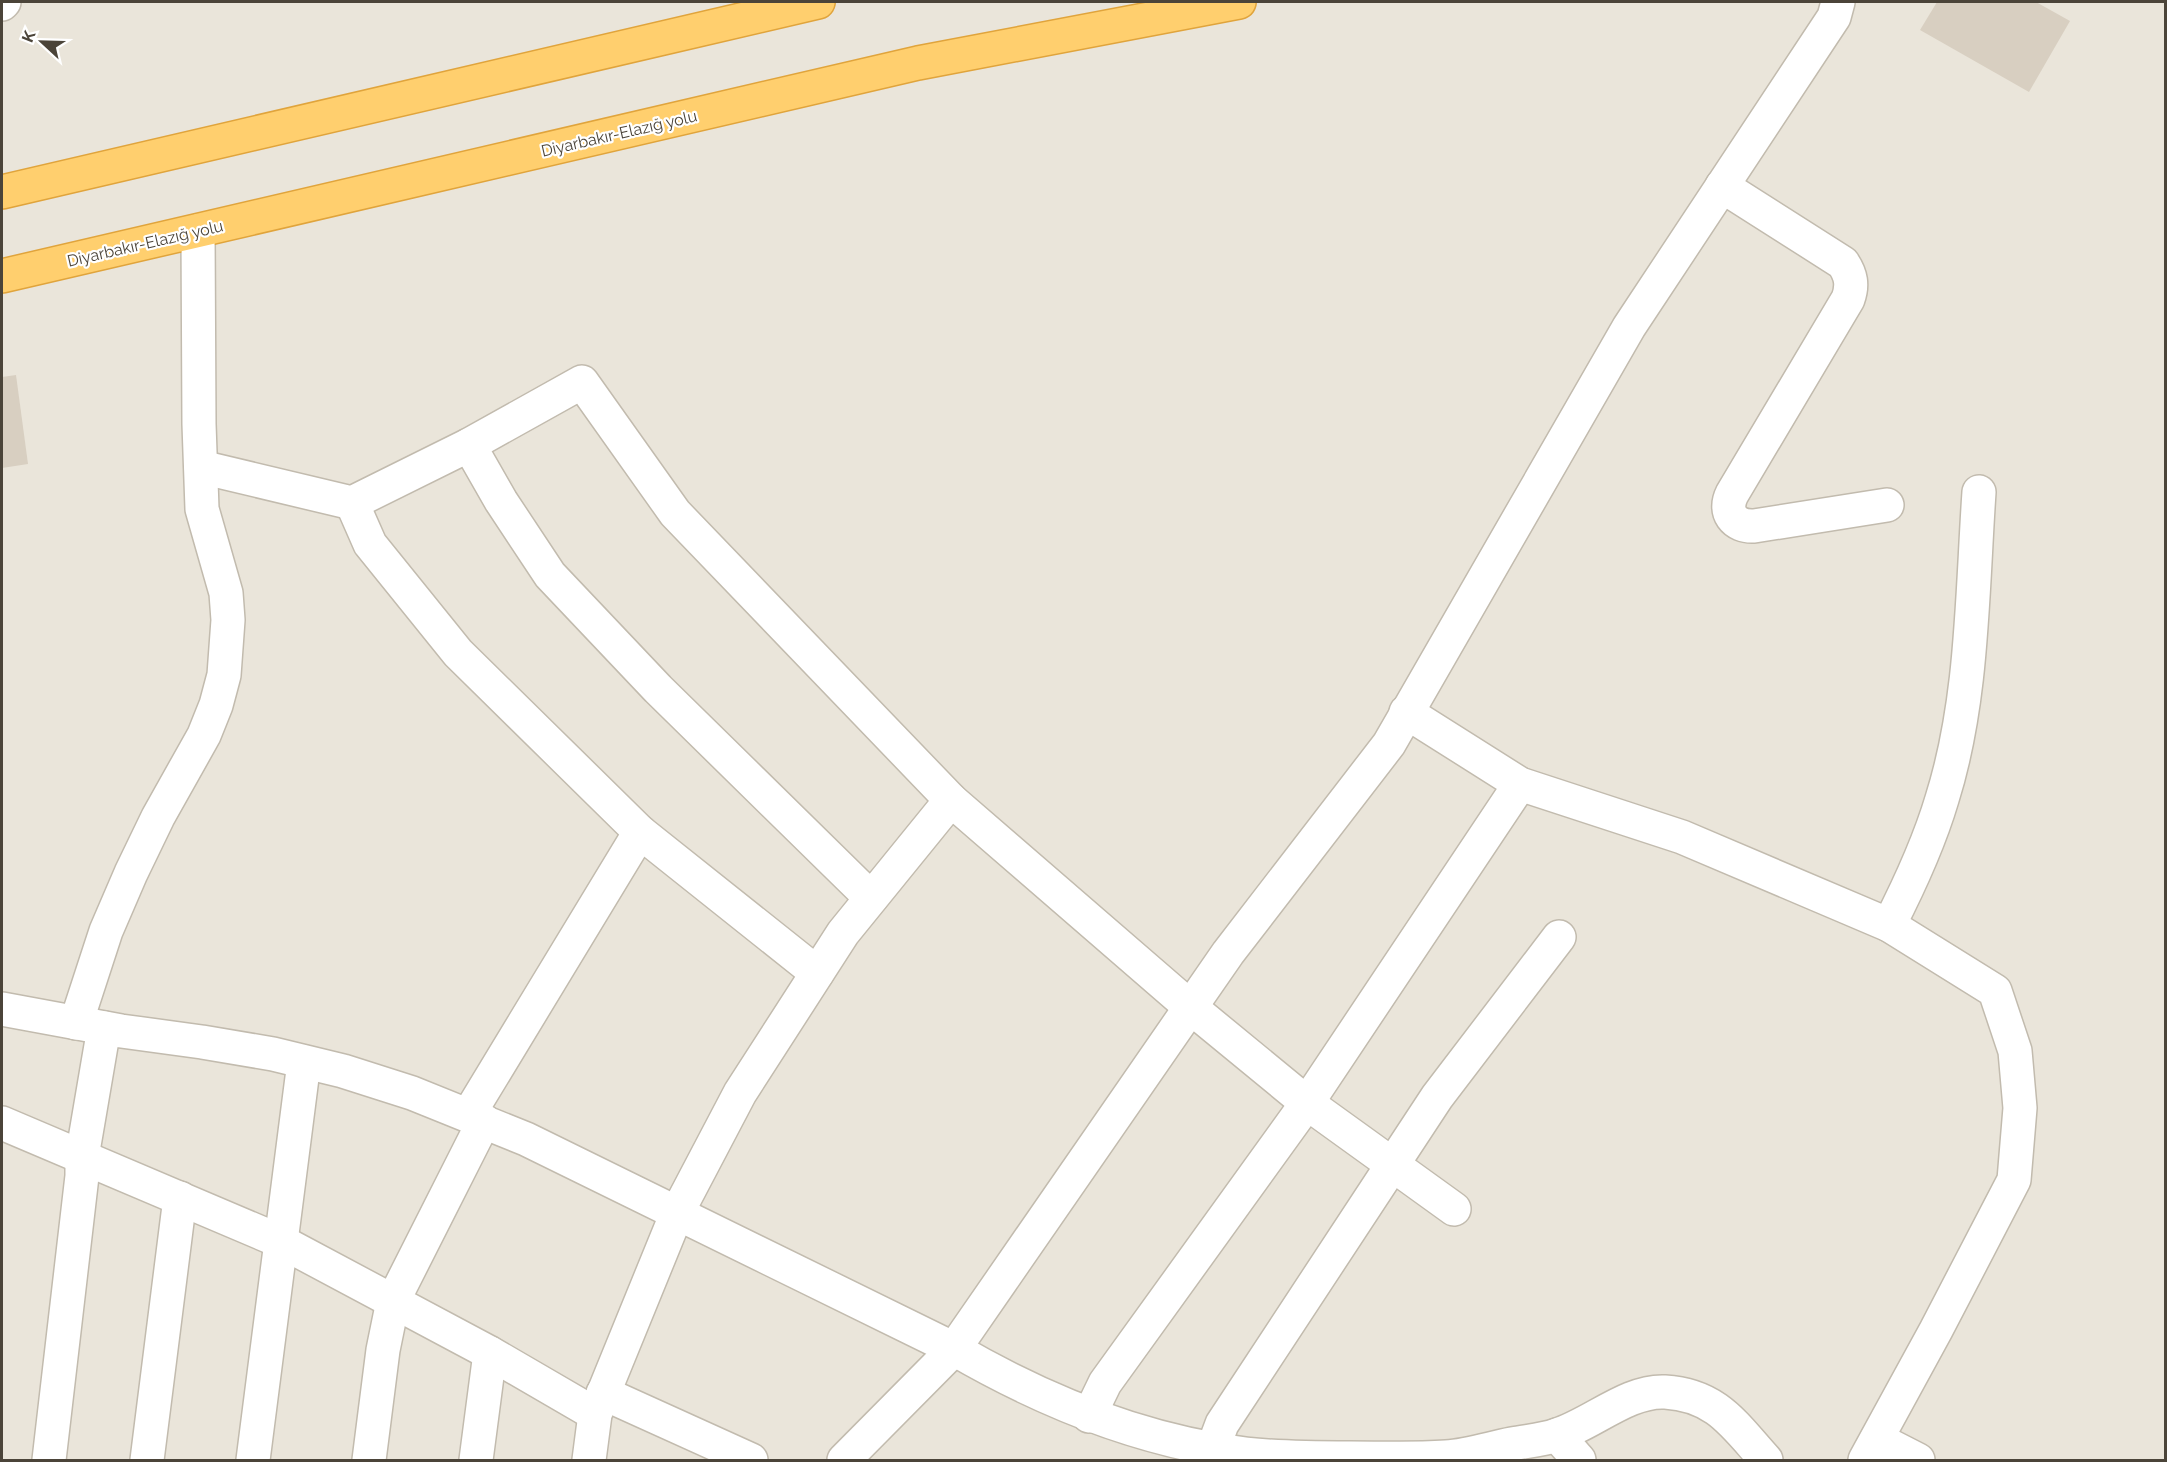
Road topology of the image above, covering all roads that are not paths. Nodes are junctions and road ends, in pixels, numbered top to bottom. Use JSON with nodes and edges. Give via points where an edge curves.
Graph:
{"nodes":[{"id":1,"x":818,"y":2,"type":"edge"},
{"id":2,"x":1239,"y":2,"type":"edge"},
{"id":3,"x":1839,"y":2,"type":"edge"},
{"id":4,"x":1722,"y":186,"type":"junction"},
{"id":5,"x":2,"y":192,"type":"edge"},
{"id":6,"x":198,"y":231,"type":"junction"},
{"id":7,"x":2,"y":276,"type":"edge"},
{"id":8,"x":469,"y":445,"type":"junction"},
{"id":9,"x":201,"y":467,"type":"junction"},
{"id":10,"x":1979,"y":492,"type":"dead end"},
{"id":11,"x":352,"y":503,"type":"junction"},
{"id":12,"x":1887,"y":505,"type":"dead end"},
{"id":13,"x":1406,"y":712,"type":"junction"},
{"id":14,"x":1520,"y":784,"type":"junction"},
{"id":15,"x":951,"y":800,"type":"junction"},
{"id":16,"x":640,"y":832,"type":"junction"},
{"id":17,"x":871,"y":898,"type":"junction"},
{"id":18,"x":1889,"y":925,"type":"junction"},
{"id":19,"x":1559,"y":937,"type":"dead end"},
{"id":20,"x":817,"y":973,"type":"junction"},
{"id":21,"x":1189,"y":1006,"type":"junction"},
{"id":22,"x":2,"y":1009,"type":"edge"},
{"id":23,"x":90,"y":1026,"type":"junction"},
{"id":24,"x":304,"y":1062,"type":"junction"},
{"id":25,"x":1307,"y":1103,"type":"junction"},
{"id":26,"x":477,"y":1118,"type":"junction"},
{"id":27,"x":2,"y":1123,"type":"edge"},
{"id":28,"x":82,"y":1157,"type":"junction"},
{"id":29,"x":1392,"y":1165,"type":"junction"},
{"id":30,"x":180,"y":1198,"type":"junction"},
{"id":31,"x":1454,"y":1209,"type":"dead end"},
{"id":32,"x":677,"y":1214,"type":"junction"},
{"id":33,"x":280,"y":1241,"type":"junction"},
{"id":34,"x":393,"y":1301,"type":"junction"},
{"id":35,"x":954,"y":1349,"type":"junction"},
{"id":36,"x":490,"y":1353,"type":"junction"},
{"id":37,"x":599,"y":1403,"type":"junction"},
{"id":38,"x":1089,"y":1416,"type":"junction"},
{"id":39,"x":1557,"y":1435,"type":"junction"},
{"id":40,"x":1213,"y":1448,"type":"junction"},
{"id":41,"x":1871,"y":1450,"type":"edge"},
{"id":42,"x":49,"y":1461,"type":"edge"},
{"id":43,"x":147,"y":1461,"type":"edge"},
{"id":44,"x":253,"y":1461,"type":"edge"},
{"id":45,"x":369,"y":1461,"type":"edge"},
{"id":46,"x":476,"y":1461,"type":"edge"},
{"id":47,"x":589,"y":1461,"type":"edge"},
{"id":48,"x":751,"y":1461,"type":"edge"},
{"id":49,"x":844,"y":1461,"type":"edge"},
{"id":50,"x":1579,"y":1461,"type":"edge"},
{"id":51,"x":1766,"y":1461,"type":"edge"},
{"id":52,"x":1918,"y":1461,"type":"edge"}],
"edges":[{"from":1,"to":5,"type":"highway"},
{"from":2,"to":6,"type":"highway","name":"Diyarbakır-Elazığ yolu","via":[[918,63]]},
{"from":3,"to":4,"type":"street","via":[[1834,17]]},
{"from":4,"to":12,"type":"street","via":[[1843,263],[1851,279],[1848,299],[1728,502],[1732,519],[1745,527]]},
{"from":4,"to":13,"type":"street","via":[[1629,327]]},
{"from":6,"to":7,"type":"highway","name":"Diyarbakır-Elazığ yolu"},
{"from":6,"to":9,"type":"street"},
{"from":8,"to":11,"type":"street"},
{"from":8,"to":15,"type":"street","via":[[582,382],[675,513]]},
{"from":8,"to":17,"type":"street","via":[[550,574],[658,689]]},
{"from":9,"to":11,"type":"street"},
{"from":9,"to":23,"type":"street","via":[[202,509],[226,593],[224,675],[204,735],[158,817],[106,931]]},
{"from":10,"to":18,"type":"street","via":[[1962,713],[1943,798],[1928,842]]},
{"from":11,"to":16,"type":"street","via":[[370,544],[458,653]]},
{"from":13,"to":14,"type":"street"},
{"from":13,"to":21,"type":"street","via":[[1389,744]]},
{"from":14,"to":18,"type":"street","via":[[1682,837]]},
{"from":14,"to":25,"type":"street"},
{"from":15,"to":17,"type":"street"},
{"from":15,"to":21,"type":"street"},
{"from":16,"to":20,"type":"street"},
{"from":16,"to":26,"type":"street"},
{"from":17,"to":20,"type":"street"},
{"from":18,"to":41,"type":"street","via":[[1995,991],[2015,1051],[2020,1108],[2014,1180]]},
{"from":19,"to":29,"type":"street","via":[[1437,1097]]},
{"from":20,"to":32,"type":"street","via":[[740,1093]]},
{"from":21,"to":25,"type":"street"},
{"from":21,"to":35,"type":"street"},
{"from":22,"to":23,"type":"street"},
{"from":23,"to":24,"type":"street","via":[[212,1043]]},
{"from":23,"to":28,"type":"street"},
{"from":24,"to":26,"type":"street","via":[[412,1093]]},
{"from":24,"to":33,"type":"street"},
{"from":25,"to":29,"type":"street"},
{"from":25,"to":38,"type":"street","via":[[1106,1383]]},
{"from":26,"to":32,"type":"street"},
{"from":26,"to":34,"type":"street"},
{"from":27,"to":28,"type":"street"},
{"from":28,"to":30,"type":"street"},
{"from":28,"to":42,"type":"street"},
{"from":29,"to":31,"type":"street"},
{"from":29,"to":40,"type":"street","via":[[1222,1424]]},
{"from":30,"to":33,"type":"street"},
{"from":30,"to":43,"type":"street"},
{"from":32,"to":35,"type":"street"},
{"from":32,"to":37,"type":"street"},
{"from":33,"to":34,"type":"street"},
{"from":33,"to":44,"type":"street"},
{"from":34,"to":36,"type":"street"},
{"from":34,"to":45,"type":"street"},
{"from":35,"to":38,"type":"street","via":[[998,1375]]},
{"from":35,"to":49,"type":"street"},
{"from":36,"to":37,"type":"street"},
{"from":36,"to":46,"type":"street"},
{"from":37,"to":47,"type":"street"},
{"from":37,"to":48,"type":"street"},
{"from":38,"to":40,"type":"street","via":[[1137,1432]]},
{"from":39,"to":40,"type":"street","via":[[1447,1457],[1301,1458]]},
{"from":39,"to":50,"type":"street"},
{"from":39,"to":51,"type":"street","via":[[1645,1393],[1681,1394],[1720,1409]]},
{"from":41,"to":52,"type":"street"}]}
